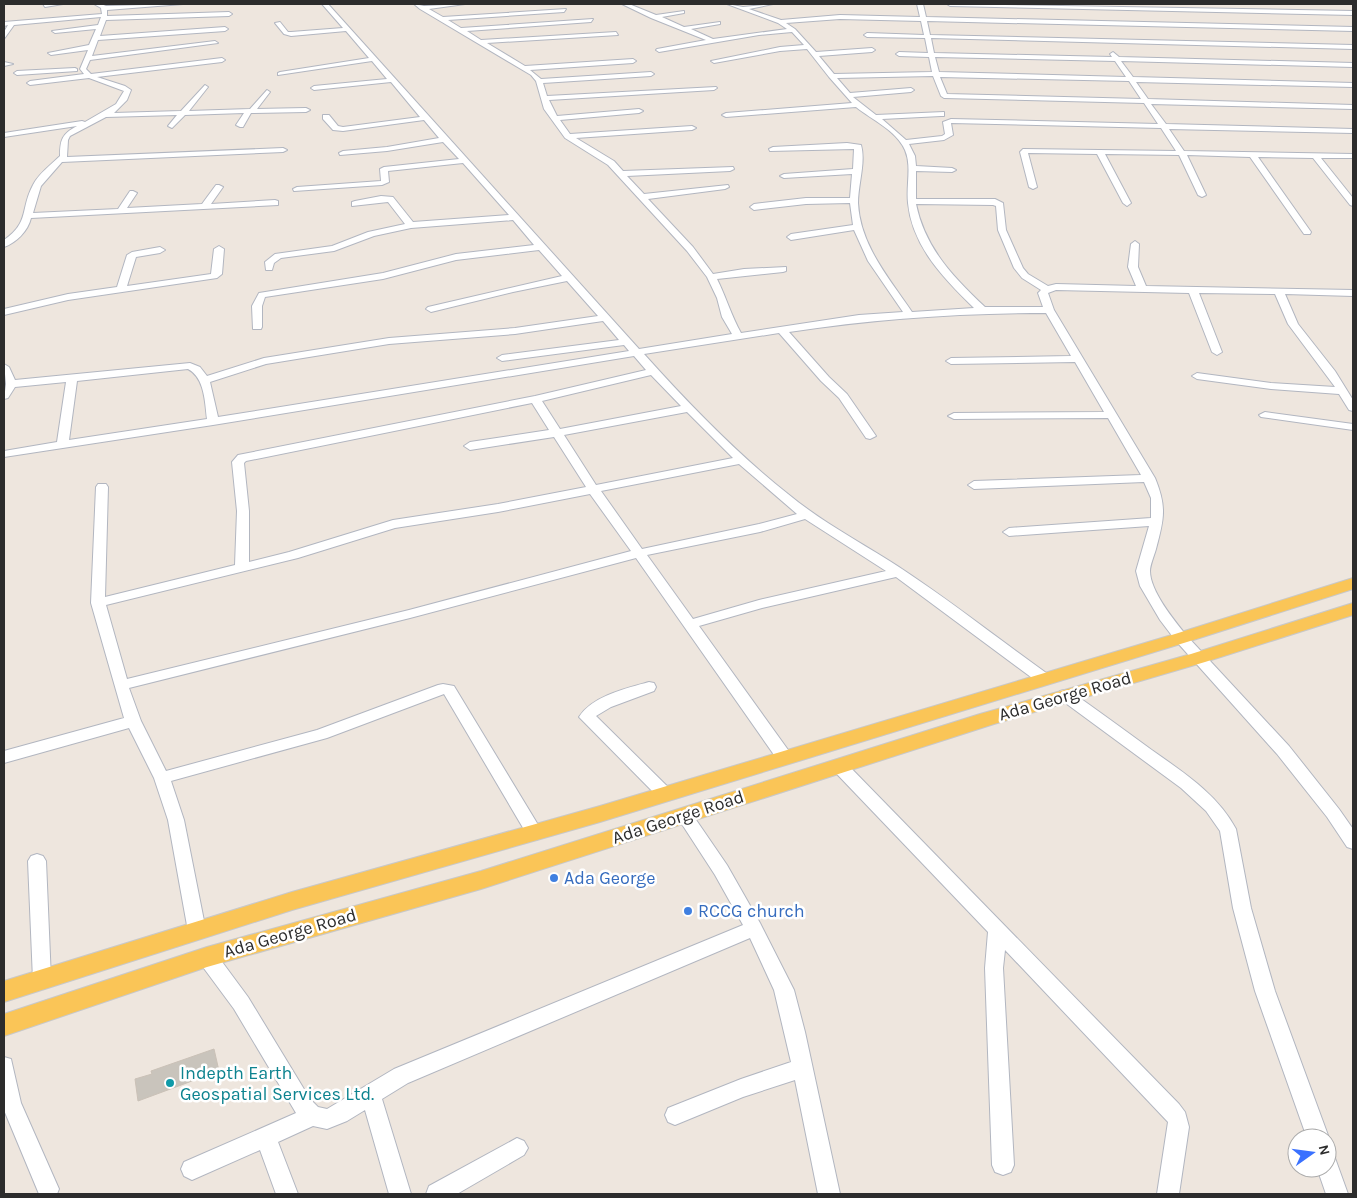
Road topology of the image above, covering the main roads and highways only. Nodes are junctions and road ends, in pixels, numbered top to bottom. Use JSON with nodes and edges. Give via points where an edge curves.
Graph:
{"nodes":[{"id":1,"x":1353,"y":583,"type":"edge"},
{"id":2,"x":1353,"y":609,"type":"edge"},
{"id":3,"x":4,"y":992,"type":"edge"},
{"id":4,"x":4,"y":1025,"type":"edge"}],
"edges":[{"from":1,"to":3,"type":"main road","name":"Ada George Road","via":[[785,758],[310,896]]},
{"from":2,"to":4,"type":"main road","name":"Ada George Road","via":[[1198,658],[1065,695],[482,880],[207,956]]}]}
